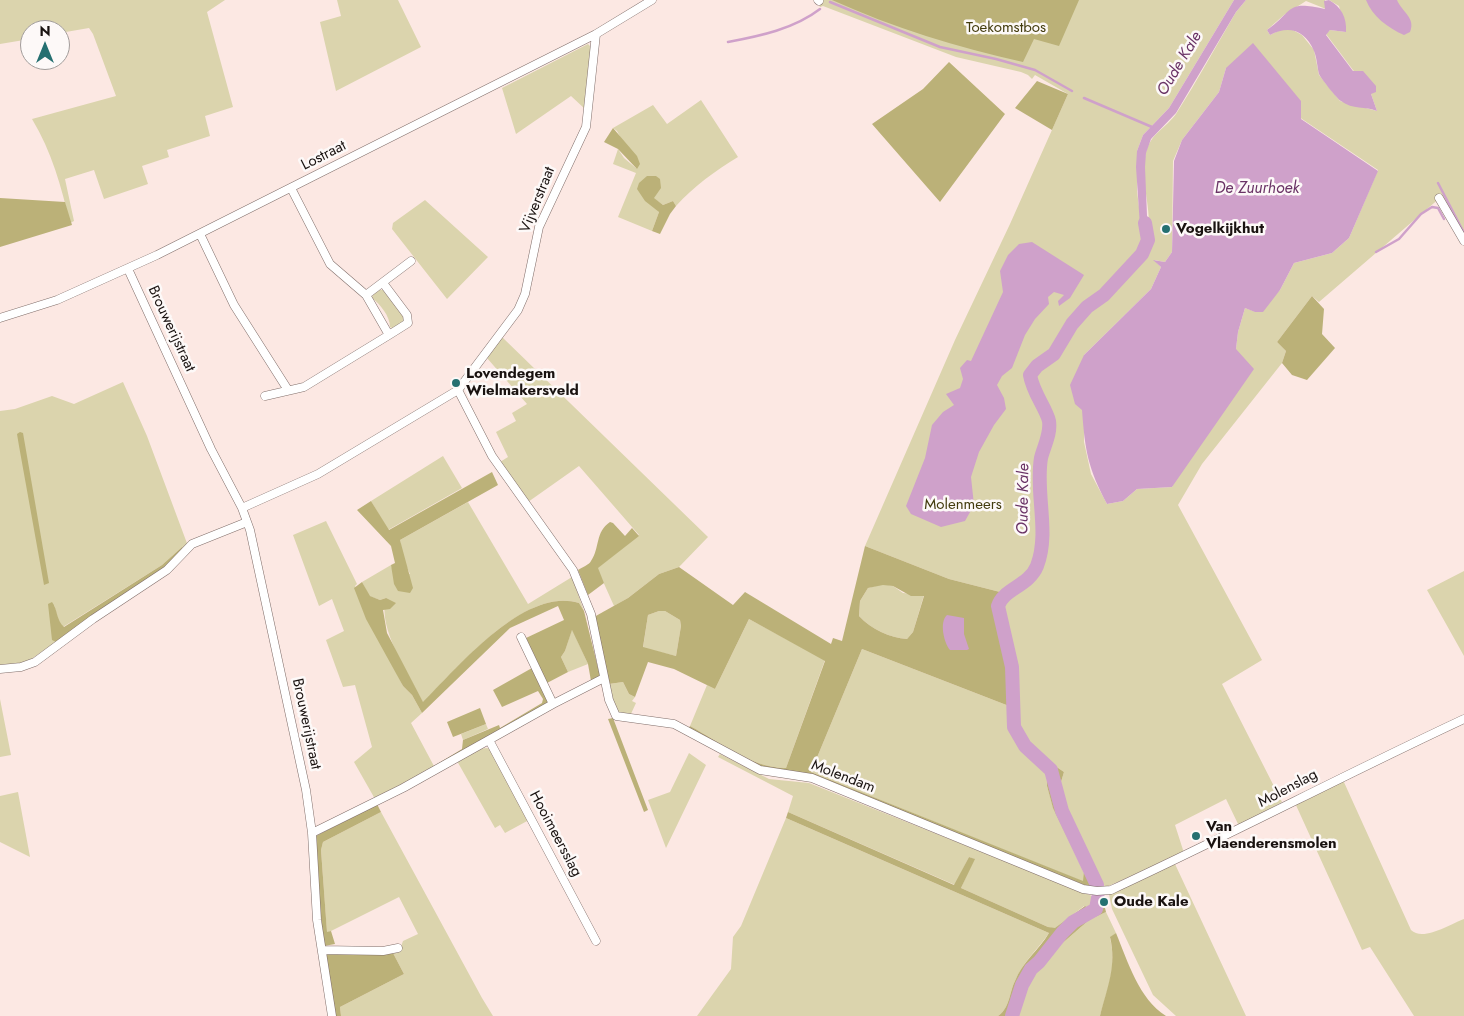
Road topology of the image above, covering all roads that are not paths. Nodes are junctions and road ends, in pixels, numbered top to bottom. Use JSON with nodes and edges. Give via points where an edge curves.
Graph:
{"nodes":[{"id":1,"x":652,"y":0,"type":"edge"},
{"id":2,"x":596,"y":34,"type":"junction"},
{"id":3,"x":291,"y":188,"type":"junction"},
{"id":4,"x":1439,"y":198,"type":"dead end"},
{"id":5,"x":200,"y":234,"type":"junction"},
{"id":6,"x":1464,"y":241,"type":"edge"},
{"id":7,"x":410,"y":261,"type":"dead end"},
{"id":8,"x":128,"y":269,"type":"junction"},
{"id":9,"x":383,"y":283,"type":"junction"},
{"id":10,"x":366,"y":295,"type":"junction"},
{"id":11,"x":0,"y":318,"type":"edge"},
{"id":12,"x":389,"y":335,"type":"junction"},
{"id":13,"x":288,"y":390,"type":"junction"},
{"id":14,"x":458,"y":390,"type":"junction"},
{"id":15,"x":265,"y":396,"type":"dead end"},
{"id":16,"x":242,"y":508,"type":"junction"},
{"id":17,"x":248,"y":522,"type":"junction"},
{"id":18,"x":521,"y":637,"type":"dead end"},
{"id":19,"x":0,"y":669,"type":"edge"},
{"id":20,"x":604,"y":678,"type":"junction"},
{"id":21,"x":553,"y":704,"type":"junction"},
{"id":22,"x":1464,"y":719,"type":"edge"},
{"id":23,"x":489,"y":740,"type":"junction"},
{"id":24,"x":312,"y":833,"type":"junction"},
{"id":25,"x":1098,"y":891,"type":"joint"},
{"id":26,"x":596,"y":941,"type":"dead end"},
{"id":27,"x":398,"y":948,"type":"dead end"},
{"id":28,"x":322,"y":950,"type":"junction"},
{"id":29,"x":332,"y":1016,"type":"edge"}],
"edges":[{"from":1,"to":2,"type":"street","name":"Lostraat"},
{"from":2,"to":3,"type":"street","name":"Lostraat"},
{"from":2,"to":14,"type":"street","name":"Vijverstraat","via":[[586,127],[539,227],[525,294],[518,310]]},
{"from":3,"to":5,"type":"street","name":"Lostraat"},
{"from":3,"to":10,"type":"street","via":[[330,264]]},
{"from":4,"to":6,"type":"street"},
{"from":5,"to":8,"type":"street","name":"Lostraat"},
{"from":5,"to":13,"type":"street","via":[[234,305]]},
{"from":7,"to":9,"type":"street"},
{"from":8,"to":11,"type":"street","name":"Lostraat","via":[[57,300]]},
{"from":8,"to":16,"type":"street","name":"Brouwerijstraat"},
{"from":9,"to":10,"type":"street"},
{"from":9,"to":12,"type":"street","via":[[408,321]]},
{"from":10,"to":12,"type":"street"},
{"from":12,"to":13,"type":"street","via":[[304,387]]},
{"from":13,"to":15,"type":"street"},
{"from":14,"to":16,"type":"street","via":[[312,478]]},
{"from":14,"to":20,"type":"street","via":[[492,456],[573,570],[591,614]]},
{"from":16,"to":17,"type":"street","name":"Brouwerijstraat"},
{"from":17,"to":19,"type":"street","via":[[192,544],[167,570],[35,662]]},
{"from":17,"to":24,"type":"street","name":"Brouwerijstraat","via":[[306,790]]},
{"from":18,"to":21,"type":"street"},
{"from":20,"to":21,"type":"street"},
{"from":20,"to":25,"type":"street","name":"Molendam","via":[[616,716],[674,724],[760,770],[812,778]]},
{"from":21,"to":23,"type":"street"},
{"from":22,"to":25,"type":"street","name":"Molenslag","via":[[1219,840]]},
{"from":23,"to":24,"type":"street"},
{"from":23,"to":26,"type":"street","name":"Hooimeersslag"},
{"from":24,"to":28,"type":"street","name":"Brouwerijstraat"},
{"from":27,"to":28,"type":"street","via":[[383,951]]},
{"from":28,"to":29,"type":"street","name":"Brouwerijstraat"}]}
